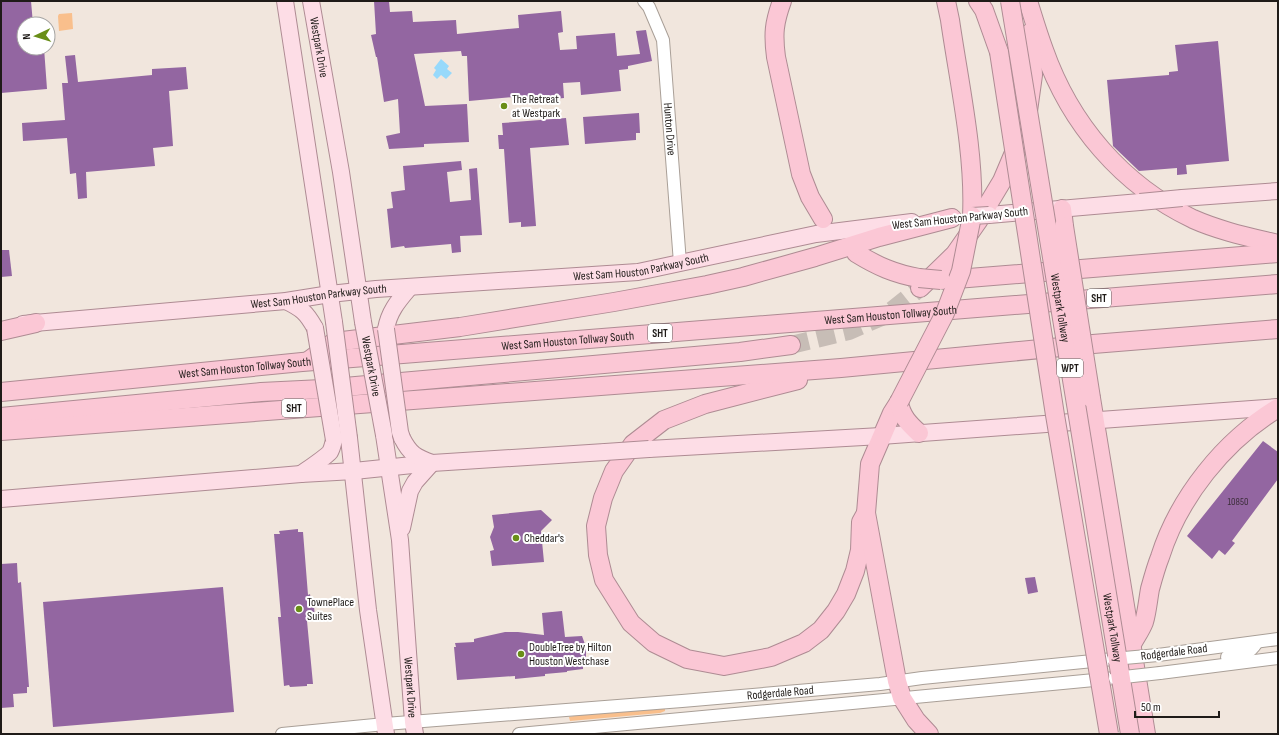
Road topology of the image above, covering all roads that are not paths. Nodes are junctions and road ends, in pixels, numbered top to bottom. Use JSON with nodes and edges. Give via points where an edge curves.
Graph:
{"nodes":[{"id":1,"x":285,"y":1,"type":"edge"},
{"id":2,"x":311,"y":1,"type":"edge"},
{"id":3,"x":644,"y":1,"type":"edge"},
{"id":4,"x":782,"y":1,"type":"edge"},
{"id":5,"x":946,"y":1,"type":"edge"},
{"id":6,"x":978,"y":1,"type":"edge"},
{"id":7,"x":991,"y":1,"type":"edge"},
{"id":8,"x":1010,"y":1,"type":"edge"},
{"id":9,"x":1028,"y":1,"type":"edge"},
{"id":10,"x":999,"y":52,"type":"junction"},
{"id":11,"x":1278,"y":191,"type":"edge"},
{"id":12,"x":1062,"y":209,"type":"junction"},
{"id":13,"x":969,"y":214,"type":"junction"},
{"id":14,"x":823,"y":218,"type":"dead end"},
{"id":15,"x":1278,"y":244,"type":"edge"},
{"id":16,"x":856,"y":253,"type":"dead end"},
{"id":17,"x":1278,"y":253,"type":"edge"},
{"id":18,"x":680,"y":263,"type":"junction"},
{"id":19,"x":920,"y":283,"type":"junction"},
{"id":20,"x":1278,"y":284,"type":"edge"},
{"id":21,"x":410,"y":287,"type":"junction"},
{"id":22,"x":360,"y":291,"type":"junction"},
{"id":23,"x":330,"y":294,"type":"junction"},
{"id":24,"x":286,"y":301,"type":"junction"},
{"id":25,"x":36,"y":323,"type":"junction"},
{"id":26,"x":1,"y":326,"type":"edge"},
{"id":27,"x":1278,"y":329,"type":"edge"},
{"id":28,"x":1,"y":331,"type":"edge"},
{"id":29,"x":791,"y":345,"type":"tunnel mouth"},
{"id":30,"x":308,"y":361,"type":"junction"},
{"id":31,"x":841,"y":368,"type":"junction"},
{"id":32,"x":1,"y":392,"type":"edge"},
{"id":33,"x":897,"y":408,"type":"junction"},
{"id":34,"x":1278,"y":408,"type":"edge"},
{"id":35,"x":1,"y":417,"type":"edge"},
{"id":36,"x":1094,"y":420,"type":"junction"},
{"id":37,"x":1,"y":431,"type":"edge"},
{"id":38,"x":919,"y":433,"type":"junction"},
{"id":39,"x":882,"y":436,"type":"junction"},
{"id":40,"x":342,"y":439,"type":"junction"},
{"id":41,"x":432,"y":463,"type":"junction"},
{"id":42,"x":389,"y":467,"type":"junction"},
{"id":43,"x":354,"y":470,"type":"junction"},
{"id":44,"x":301,"y":474,"type":"junction"},
{"id":45,"x":1,"y":499,"type":"edge"},
{"id":46,"x":866,"y":513,"type":"junction"},
{"id":47,"x":400,"y":540,"type":"junction"},
{"id":48,"x":1278,"y":640,"type":"edge"},
{"id":49,"x":1257,"y":642,"type":"junction"},
{"id":50,"x":1132,"y":646,"type":"junction"},
{"id":51,"x":1278,"y":658,"type":"edge"},
{"id":52,"x":1186,"y":670,"type":"junction"},
{"id":53,"x":900,"y":690,"type":"junction"},
{"id":54,"x":725,"y":697,"type":"junction"},
{"id":55,"x":726,"y":716,"type":"junction"},
{"id":56,"x":414,"y":728,"type":"edge"},
{"id":57,"x":385,"y":729,"type":"edge"},
{"id":58,"x":282,"y":734,"type":"edge"},
{"id":59,"x":519,"y":734,"type":"edge"},
{"id":60,"x":929,"y":734,"type":"edge"},
{"id":61,"x":1109,"y":734,"type":"edge"},
{"id":62,"x":1130,"y":734,"type":"edge"},
{"id":63,"x":1146,"y":734,"type":"edge"}],
"edges":[{"from":1,"to":23,"type":"main road"},
{"from":2,"to":22,"type":"main road","name":"Westpark Drive"},
{"from":3,"to":18,"type":"street","name":"Hunton Drive","via":[[663,40]]},
{"from":4,"to":14,"type":"highway","via":[[775,20],[773,39],[776,57],[801,174],[810,197]]},
{"from":5,"to":13,"type":"highway","via":[[968,139],[972,177]]},
{"from":6,"to":10,"type":"highway","via":[[984,10]]},
{"from":7,"to":10,"type":"highway","name":"Westpark Tollway","number":"WPT"},
{"from":8,"to":62,"type":"highway","name":"Westpark Tollway","number":"WPT","bridge":true},
{"from":9,"to":15,"type":"highway","via":[[1044,51],[1060,87],[1077,118],[1101,151],[1156,198],[1194,219],[1237,235]]},
{"from":9,"to":19,"type":"highway","via":[[1033,75],[1027,118],[1016,148],[1002,181],[955,254]]},
{"from":10,"to":61,"type":"highway","name":"Westpark Tollway","number":"WPT","bridge":true,"via":[[1055,415]]},
{"from":11,"to":12,"type":"main road","name":"West Sam Houston Parkway South","bridge":true},
{"from":12,"to":13,"type":"main road","name":"West Sam Houston Parkway South"},
{"from":12,"to":36,"type":"highway","bridge":true},
{"from":13,"to":18,"type":"main road","name":"West Sam Houston Parkway South","via":[[816,234]]},
{"from":13,"to":30,"type":"highway","via":[[707,285],[460,327],[334,342]]},
{"from":13,"to":33,"type":"highway","bridge":true,"via":[[961,271],[945,313]]},
{"from":16,"to":19,"type":"highway","via":[[877,266]]},
{"from":17,"to":19,"type":"highway","bridge":true},
{"from":18,"to":21,"type":"main road","name":"West Sam Houston Parkway South","via":[[638,272]]},
{"from":20,"to":30,"type":"highway","name":"West Sam Houston Tollway South","number":"SHT"},
{"from":21,"to":22,"type":"main road","name":"West Sam Houston Parkway South"},
{"from":21,"to":41,"type":"main road","bridge":true,"via":[[395,304],[386,329],[402,438],[411,453]]},
{"from":22,"to":23,"type":"main road","name":"West Sam Houston Parkway South"},
{"from":22,"to":42,"type":"main road","name":"Westpark Drive","bridge":true,"via":[[363,322]]},
{"from":23,"to":24,"type":"main road","name":"West Sam Houston Parkway South"},
{"from":23,"to":40,"type":"main road","bridge":true},
{"from":24,"to":25,"type":"main road","name":"West Sam Houston Parkway South"},
{"from":24,"to":40,"type":"main road","bridge":true,"via":[[308,316],[315,328]]},
{"from":25,"to":26,"type":"main road","name":"West Sam Houston Parkway South"},
{"from":25,"to":28,"type":"highway"},
{"from":27,"to":31,"type":"highway","number":"SHT"},
{"from":29,"to":35,"type":"highway","via":[[740,352],[322,389],[261,392]]},
{"from":30,"to":32,"type":"highway","name":"West Sam Houston Tollway South","number":"SHT"},
{"from":31,"to":37,"type":"highway","number":"SHT"},
{"from":31,"to":46,"type":"highway","via":[[704,404],[664,420],[633,444],[614,471],[603,498],[596,526],[598,555],[604,580],[631,622],[654,643],[687,660],[724,666],[771,657],[804,643],[821,630],[846,594],[855,571],[860,550],[861,522]]},
{"from":33,"to":38,"type":"highway"},
{"from":33,"to":39,"type":"highway"},
{"from":34,"to":36,"type":"main road"},
{"from":34,"to":50,"type":"highway","via":[[1231,444],[1196,485],[1168,534],[1150,588],[1144,621]]},
{"from":36,"to":38,"type":"main road"},
{"from":36,"to":50,"type":"highway"},
{"from":38,"to":39,"type":"main road"},
{"from":39,"to":41,"type":"main road","bridge":true},
{"from":39,"to":46,"type":"highway","via":[[870,464]]},
{"from":40,"to":43,"type":"main road"},
{"from":40,"to":44,"type":"main road","via":[[326,457]]},
{"from":41,"to":42,"type":"main road"},
{"from":41,"to":47,"type":"main road","via":[[410,491]]},
{"from":42,"to":43,"type":"main road"},
{"from":42,"to":47,"type":"main road","name":"Westpark Drive"},
{"from":43,"to":44,"type":"main road"},
{"from":43,"to":57,"type":"main road","via":[[368,610]]},
{"from":44,"to":45,"type":"main road"},
{"from":46,"to":53,"type":"highway"},
{"from":47,"to":56,"type":"main road","name":"Westpark Drive"},
{"from":48,"to":49,"type":"street","name":"Rodgerdale Road"},
{"from":49,"to":52,"type":"street","via":[[1252,650],[1242,655],[1214,659]]},
{"from":49,"to":53,"type":"street","name":"Rodgerdale Road","bridge":true,"via":[[1113,659]]},
{"from":50,"to":63,"type":"highway"},
{"from":51,"to":52,"type":"street","name":"Rodgerdale Road"},
{"from":52,"to":53,"type":"street","name":"Rodgerdale Road","bridge":true,"via":[[1115,678]]},
{"from":53,"to":54,"type":"street","name":"Rodgerdale Road"},
{"from":53,"to":55,"type":"street","name":"Rodgerdale Road"},
{"from":53,"to":60,"type":"highway","via":[[916,720]]},
{"from":54,"to":55,"type":"street"},
{"from":54,"to":56,"type":"street","name":"Rodgerdale Road"},
{"from":55,"to":59,"type":"street","name":"Rodgerdale Road"},
{"from":56,"to":57,"type":"street","name":"Rodgerdale Road"},
{"from":57,"to":58,"type":"street","name":"Rodgerdale Road"}]}
